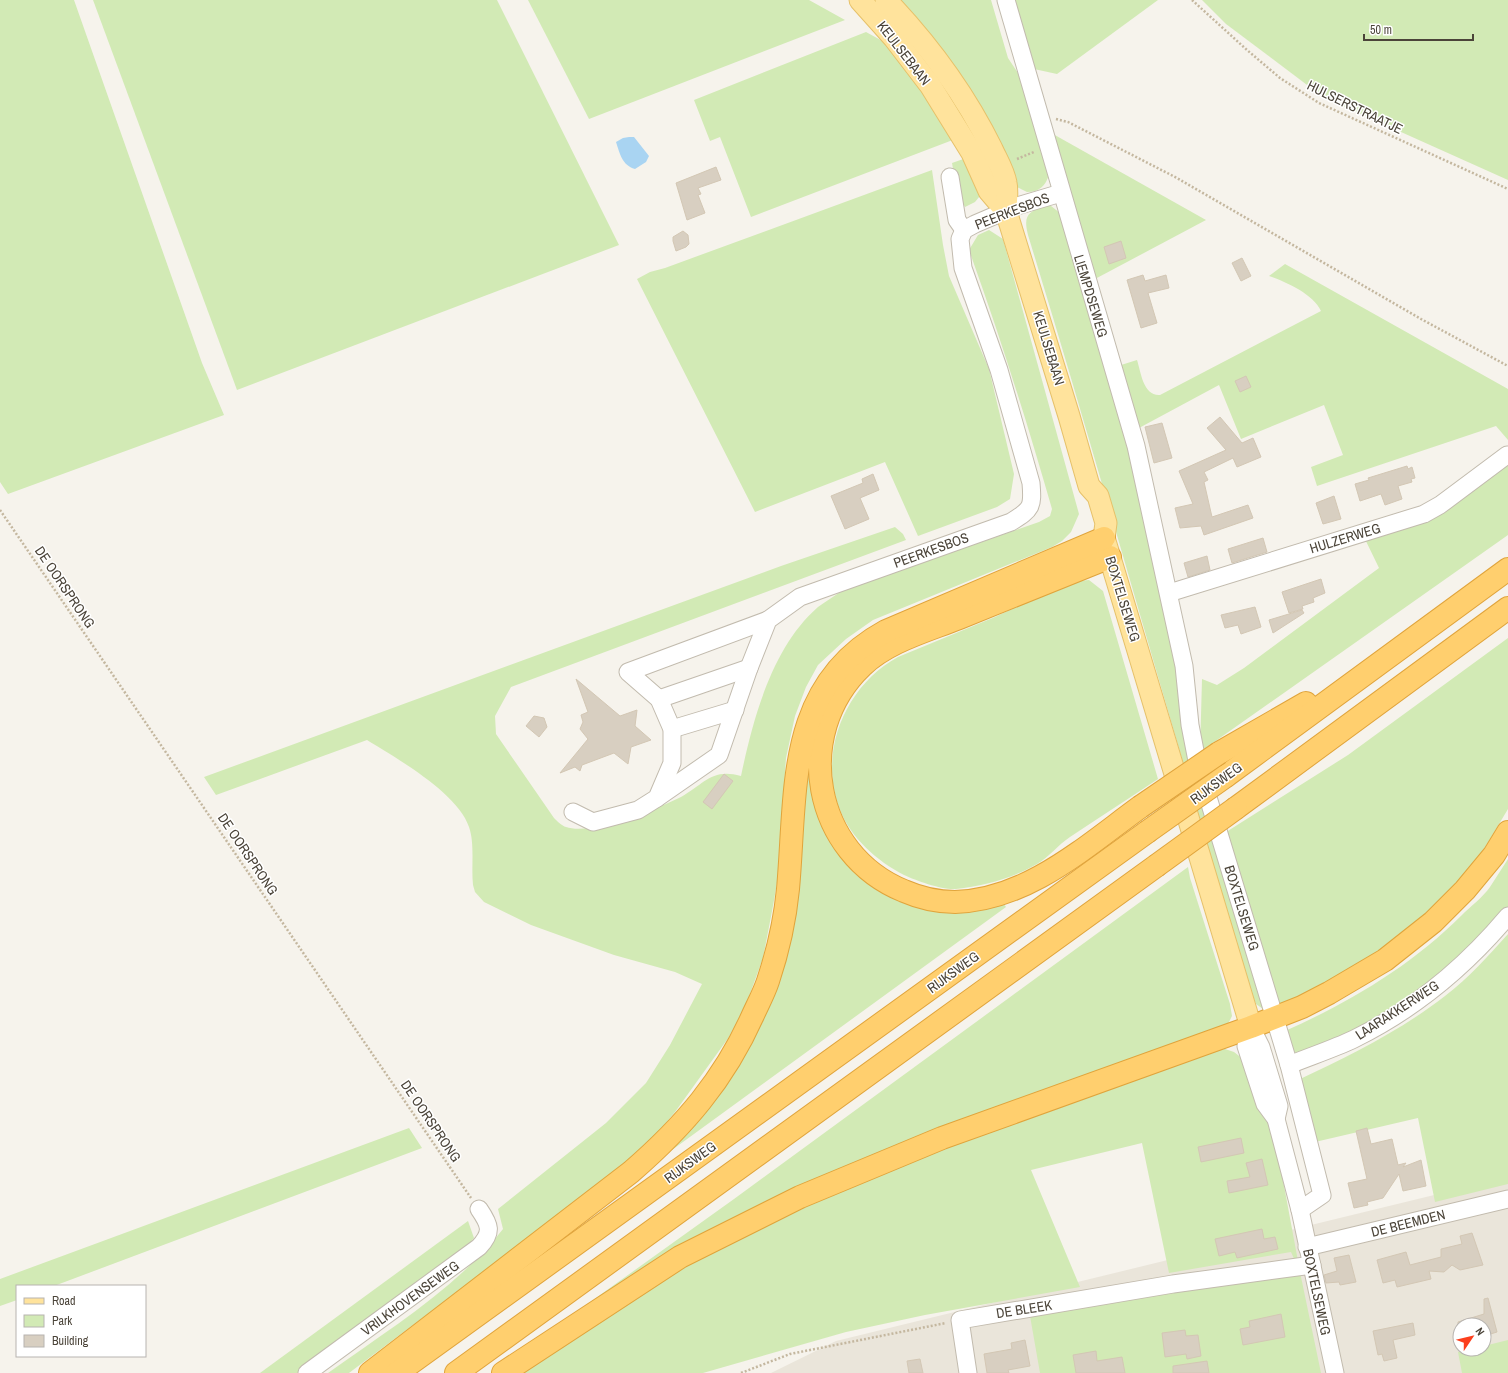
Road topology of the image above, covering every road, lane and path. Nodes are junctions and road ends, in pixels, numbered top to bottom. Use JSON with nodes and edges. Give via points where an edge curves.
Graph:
{"nodes":[{"id":1,"x":860,"y":0,"type":"edge"},
{"id":2,"x":886,"y":0,"type":"edge"},
{"id":3,"x":1006,"y":0,"type":"edge"},
{"id":4,"x":1192,"y":0,"type":"edge"},
{"id":5,"x":1040,"y":118,"type":"junction"},
{"id":6,"x":950,"y":177,"type":"dead end"},
{"id":7,"x":1508,"y":189,"type":"edge"},
{"id":8,"x":1061,"y":193,"type":"junction"},
{"id":9,"x":1006,"y":211,"type":"junction"},
{"id":10,"x":964,"y":230,"type":"junction"},
{"id":11,"x":1508,"y":366,"type":"edge"},
{"id":12,"x":1506,"y":455,"type":"dead end"},
{"id":13,"x":1089,"y":486,"type":"joint"},
{"id":14,"x":0,"y":510,"type":"edge"},
{"id":15,"x":1107,"y":548,"type":"junction"},
{"id":16,"x":1508,"y":569,"type":"edge"},
{"id":17,"x":1169,"y":593,"type":"junction"},
{"id":18,"x":1508,"y":608,"type":"edge"},
{"id":19,"x":768,"y":620,"type":"junction"},
{"id":20,"x":1404,"y":646,"type":"junction"},
{"id":21,"x":749,"y":668,"type":"junction"},
{"id":22,"x":659,"y":699,"type":"junction"},
{"id":23,"x":735,"y":710,"type":"junction"},
{"id":24,"x":672,"y":729,"type":"junction"},
{"id":25,"x":657,"y":798,"type":"junction"},
{"id":26,"x":573,"y":812,"type":"dead end"},
{"id":27,"x":1508,"y":832,"type":"edge"},
{"id":28,"x":1508,"y":916,"type":"edge"},
{"id":29,"x":1275,"y":1018,"type":"junction"},
{"id":30,"x":1251,"y":1027,"type":"junction"},
{"id":31,"x":1289,"y":1065,"type":"junction"},
{"id":32,"x":1508,"y":1199,"type":"edge"},
{"id":33,"x":479,"y":1210,"type":"joint"},
{"id":34,"x":1300,"y":1210,"type":"junction"},
{"id":35,"x":1308,"y":1247,"type":"junction"},
{"id":36,"x":1312,"y":1265,"type":"junction"},
{"id":37,"x":960,"y":1320,"type":"junction"},
{"id":38,"x":756,"y":1368,"type":"junction"},
{"id":39,"x":307,"y":1373,"type":"edge"},
{"id":40,"x":370,"y":1373,"type":"edge"},
{"id":41,"x":397,"y":1373,"type":"edge"},
{"id":42,"x":456,"y":1373,"type":"edge"},
{"id":43,"x":504,"y":1373,"type":"edge"},
{"id":44,"x":741,"y":1373,"type":"edge"},
{"id":45,"x":757,"y":1373,"type":"edge"},
{"id":46,"x":968,"y":1373,"type":"edge"},
{"id":47,"x":1335,"y":1373,"type":"edge"}],
"edges":[{"from":1,"to":9,"type":"main road","name":"KEULSEBAAN","via":[[890,33],[930,85],[972,153],[988,191]]},
{"from":2,"to":9,"type":"main road","name":"KEULSEBAAN","via":[[934,56],[973,113],[1006,183]]},
{"from":3,"to":5,"type":"street","name":"LIEMPDSEWEG"},
{"from":4,"to":7,"type":"path","name":"HULSERSTRAATJE","via":[[1280,78],[1319,103]]},
{"from":5,"to":8,"type":"street","name":"LIEMPDSEWEG"},
{"from":5,"to":11,"type":"path","via":[[1068,122],[1177,178],[1421,319]]},
{"from":6,"to":10,"type":"street","name":"PEERKESBOS","via":[[957,220]]},
{"from":8,"to":9,"type":"street","name":"PEERKESBOS"},
{"from":8,"to":17,"type":"street","name":"LIEMPDSEWEG","via":[[1136,446]]},
{"from":9,"to":10,"type":"street","name":"PEERKESBOS"},
{"from":9,"to":13,"type":"main road","name":"KEULSEBAAN"},
{"from":10,"to":19,"type":"street","name":"PEERKESBOS","via":[[960,239],[963,268],[999,370],[1031,482],[1032,502],[1026,513],[1011,522],[800,597]]},
{"from":12,"to":17,"type":"street","name":"HULZERWEG","via":[[1440,505],[1424,514]]},
{"from":13,"to":15,"type":"main road","name":"BOXTELSEWEG","via":[[1098,496],[1106,523]]},
{"from":14,"to":33,"type":"path","name":"DE OORSPRONG"},
{"from":15,"to":20,"type":"highway","bridge":true,"via":[[883,650],[849,680],[829,714],[821,744],[820,783],[835,829],[859,861],[877,877],[912,895],[954,902],[997,896],[1040,877],[1218,753]]},
{"from":15,"to":30,"type":"main road","name":"BOXTELSEWEG"},
{"from":15,"to":40,"type":"highway","via":[[886,631],[854,652],[840,666],[819,695],[804,734],[796,785],[788,891],[768,982],[745,1033],[711,1089],[664,1144],[631,1172]]},
{"from":16,"to":20,"type":"highway","name":"RIJKSWEG"},
{"from":17,"to":29,"type":"street","name":"BOXTELSEWEG","via":[[1184,666],[1190,725],[1197,761]]},
{"from":18,"to":42,"type":"highway","bridge":true},
{"from":19,"to":21,"type":"street"},
{"from":19,"to":22,"type":"street","name":"PEERKESBOS","via":[[628,672]]},
{"from":20,"to":41,"type":"highway","name":"RIJKSWEG","bridge":true},
{"from":21,"to":22,"type":"street"},
{"from":21,"to":23,"type":"street"},
{"from":22,"to":24,"type":"street"},
{"from":23,"to":24,"type":"street"},
{"from":23,"to":25,"type":"street","via":[[719,755]]},
{"from":24,"to":25,"type":"street","via":[[672,763]]},
{"from":25,"to":26,"type":"street","via":[[638,810],[593,822]]},
{"from":27,"to":29,"type":"highway","via":[[1494,855],[1465,890],[1433,922],[1385,960],[1329,993]]},
{"from":28,"to":31,"type":"street","name":"LAARAKKERWEG","via":[[1469,959],[1427,994],[1354,1039]]},
{"from":29,"to":30,"type":"highway"},
{"from":29,"to":31,"type":"street","name":"BOXTELSEWEG"},
{"from":30,"to":34,"type":"street","name":"BOXTELSEWEG","via":[[1261,1047],[1279,1106],[1276,1119]]},
{"from":30,"to":43,"type":"highway","via":[[942,1138],[800,1198],[680,1258]]},
{"from":31,"to":34,"type":"street","name":"BOXTELSEWEG","via":[[1322,1195]]},
{"from":32,"to":35,"type":"street","name":"DE BEEMDEN"},
{"from":33,"to":39,"type":"street","name":"VRILKHOVENSEWEG","via":[[489,1228],[488,1235],[479,1247]]},
{"from":34,"to":35,"type":"street","name":"BOXTELSEWEG"},
{"from":35,"to":36,"type":"street","name":"BOXTELSEWEG"},
{"from":36,"to":37,"type":"street","name":"DE BLEEK","via":[[1173,1284]]},
{"from":36,"to":47,"type":"street","name":"BOXTELSEWEG"},
{"from":37,"to":38,"type":"path","via":[[790,1354]]},
{"from":37,"to":46,"type":"street"},
{"from":38,"to":44,"type":"path"},
{"from":38,"to":45,"type":"path"}]}
